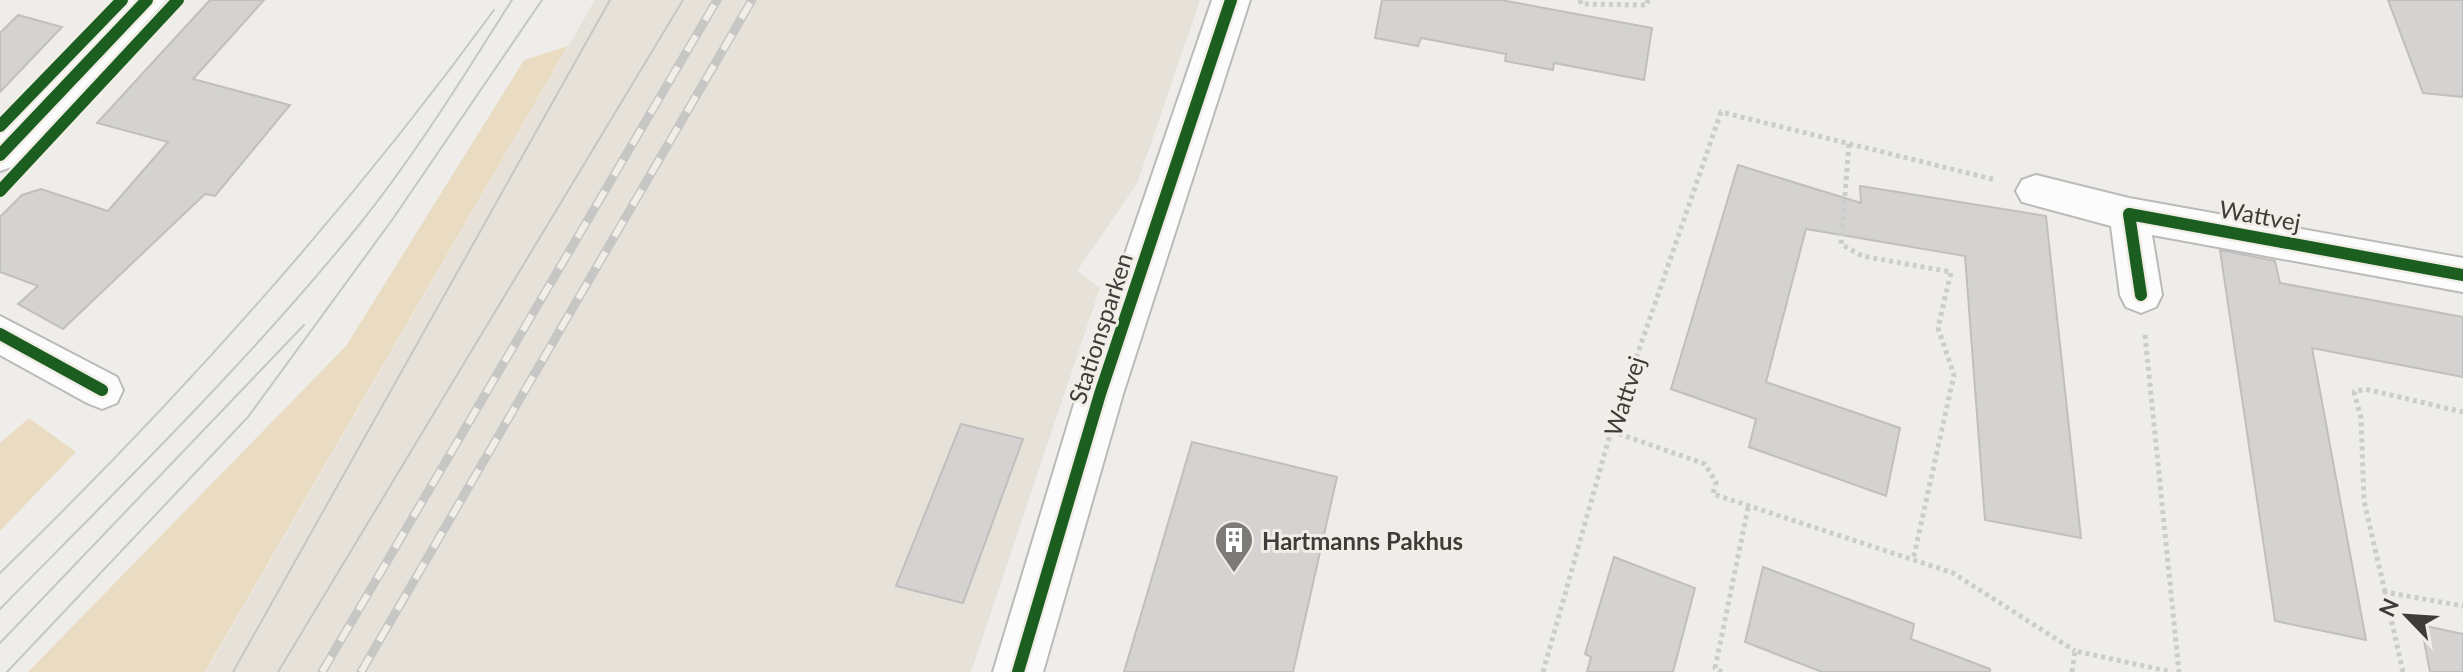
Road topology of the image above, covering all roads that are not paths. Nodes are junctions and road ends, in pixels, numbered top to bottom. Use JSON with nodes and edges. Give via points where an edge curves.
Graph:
{"nodes":[{"id":1,"x":147,"y":0,"type":"edge"},
{"id":2,"x":1231,"y":0,"type":"edge"},
{"id":3,"x":0,"y":155,"type":"edge"},
{"id":4,"x":2036,"y":191,"type":"road end"},
{"id":5,"x":2129,"y":214,"type":"junction"},
{"id":6,"x":2463,"y":275,"type":"edge"},
{"id":7,"x":2141,"y":295,"type":"road end"},
{"id":8,"x":0,"y":334,"type":"edge"},
{"id":9,"x":102,"y":390,"type":"dead end"},
{"id":10,"x":1018,"y":672,"type":"edge"}],
"edges":[{"from":1,"to":3,"type":"street"},
{"from":2,"to":10,"type":"street","name":"Stationsparken","via":[[1100,394]]},
{"from":4,"to":5,"type":"street","name":"Wattvej"},
{"from":5,"to":6,"type":"street","name":"Wattvej"},
{"from":5,"to":7,"type":"street"},
{"from":8,"to":9,"type":"street"}]}
